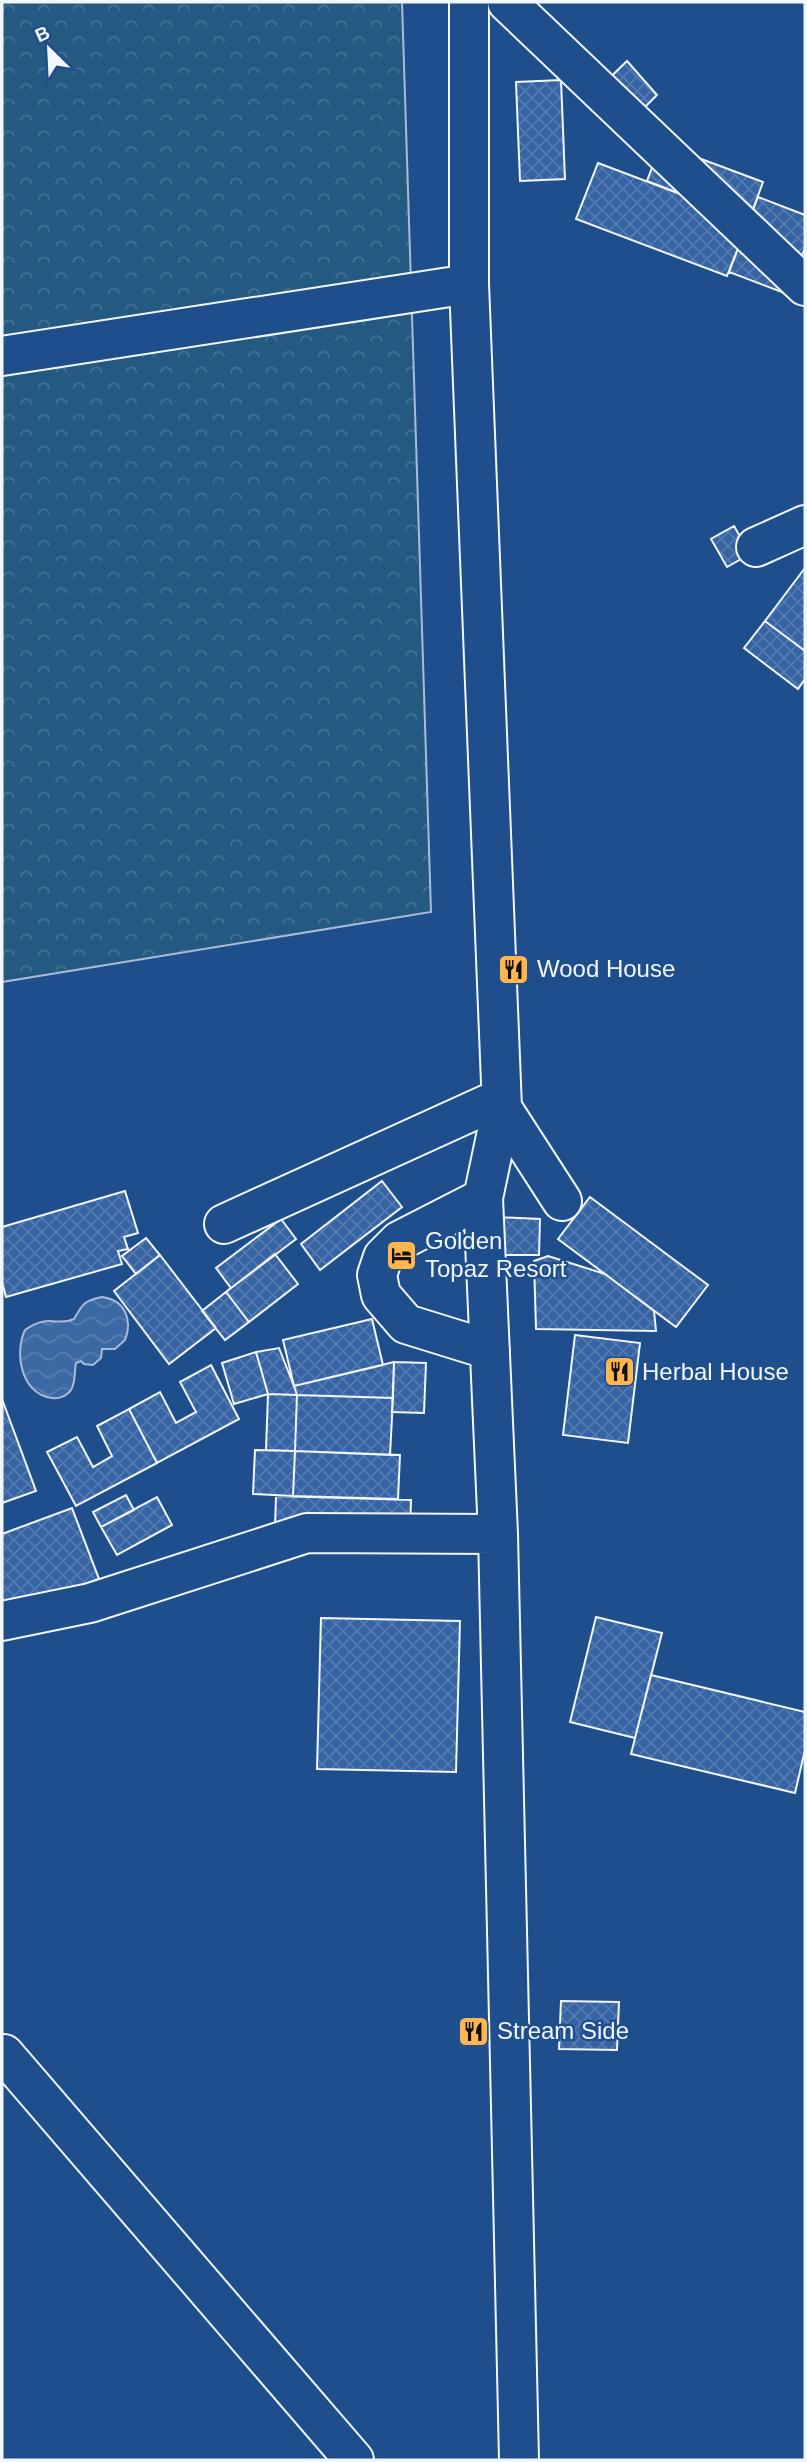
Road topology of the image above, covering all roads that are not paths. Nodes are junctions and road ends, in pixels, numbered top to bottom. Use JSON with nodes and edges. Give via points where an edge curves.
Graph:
{"nodes":[{"id":1,"x":468,"y":2,"type":"edge"},
{"id":2,"x":508,"y":2,"type":"edge"},
{"id":3,"x":469,"y":284,"type":"junction"},
{"id":4,"x":805,"y":286,"type":"edge"},
{"id":5,"x":2,"y":356,"type":"edge"},
{"id":6,"x":805,"y":525,"type":"edge"},
{"id":7,"x":756,"y":547,"type":"dead end"},
{"id":8,"x":501,"y":1103,"type":"junction"},
{"id":9,"x":483,"y":1198,"type":"junction"},
{"id":10,"x":562,"y":1201,"type":"dead end"},
{"id":11,"x":224,"y":1224,"type":"dead end"},
{"id":12,"x":490,"y":1350,"type":"junction"},
{"id":13,"x":498,"y":1534,"type":"junction"},
{"id":14,"x":2,"y":1621,"type":"edge"},
{"id":15,"x":2,"y":2056,"type":"edge"},
{"id":16,"x":354,"y":2460,"type":"edge"},
{"id":17,"x":519,"y":2460,"type":"edge"}],
"edges":[{"from":1,"to":3,"type":"street"},
{"from":2,"to":4,"type":"street"},
{"from":3,"to":5,"type":"street"},
{"from":3,"to":8,"type":"street"},
{"from":6,"to":7,"type":"street"},
{"from":8,"to":9,"type":"street"},
{"from":8,"to":10,"type":"street"},
{"from":8,"to":11,"type":"street"},
{"from":9,"to":12,"type":"street"},
{"from":9,"to":12,"type":"street","via":[[399,1241],[383,1257],[377,1275],[382,1295],[406,1324]]},
{"from":12,"to":13,"type":"street"},
{"from":13,"to":14,"type":"street","via":[[307,1533],[90,1603]]},
{"from":13,"to":17,"type":"street"},
{"from":15,"to":16,"type":"street"}]}
